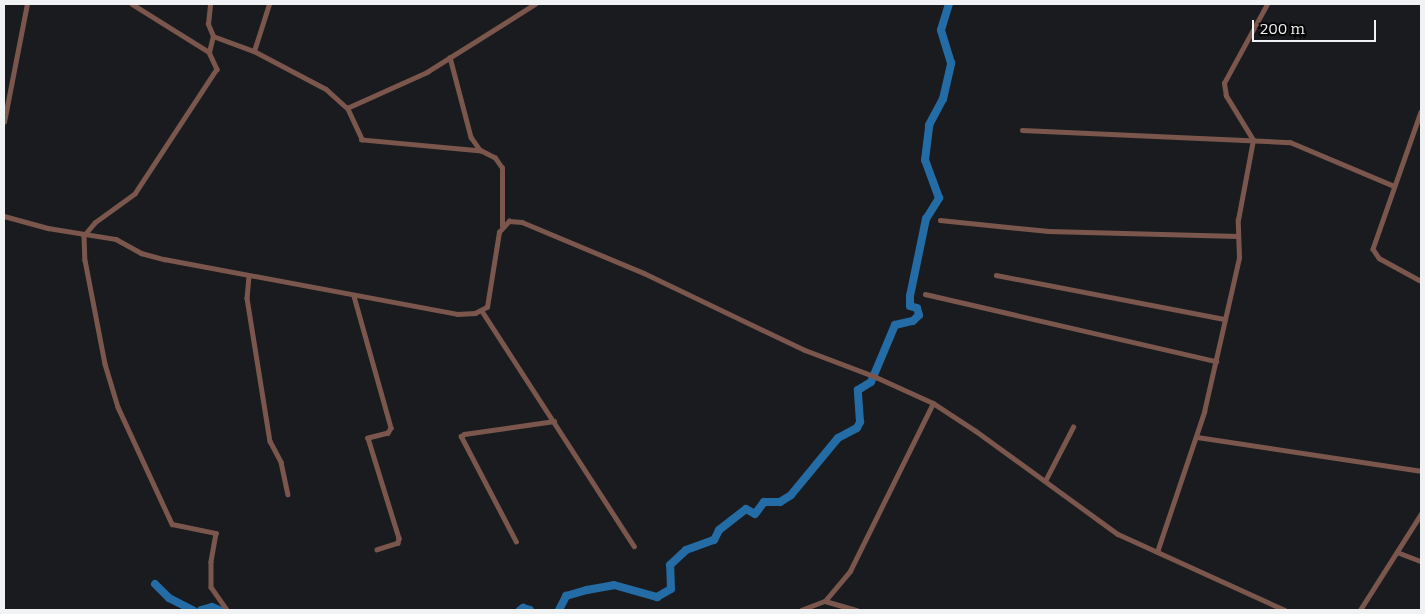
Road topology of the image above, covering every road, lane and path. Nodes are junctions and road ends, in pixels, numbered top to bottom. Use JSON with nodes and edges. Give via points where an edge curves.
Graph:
{"nodes":[{"id":1,"x":27,"y":4,"type":"edge"},
{"id":2,"x":132,"y":4,"type":"edge"},
{"id":3,"x":210,"y":4,"type":"edge"},
{"id":4,"x":269,"y":4,"type":"edge"},
{"id":5,"x":535,"y":4,"type":"edge"},
{"id":6,"x":1267,"y":4,"type":"edge"},
{"id":7,"x":212,"y":36,"type":"junction"},
{"id":8,"x":254,"y":51,"type":"junction"},
{"id":9,"x":209,"y":52,"type":"junction"},
{"id":10,"x":450,"y":57,"type":"junction"},
{"id":11,"x":347,"y":108,"type":"junction"},
{"id":12,"x":1421,"y":112,"type":"edge"},
{"id":13,"x":4,"y":122,"type":"edge"},
{"id":14,"x":1022,"y":130,"type":"dead end"},
{"id":15,"x":1253,"y":140,"type":"junction"},
{"id":16,"x":481,"y":151,"type":"junction"},
{"id":17,"x":1394,"y":186,"type":"junction"},
{"id":18,"x":4,"y":216,"type":"edge"},
{"id":19,"x":940,"y":220,"type":"dead end"},
{"id":20,"x":502,"y":226,"type":"junction"},
{"id":21,"x":86,"y":233,"type":"junction"},
{"id":22,"x":1238,"y":236,"type":"junction"},
{"id":23,"x":996,"y":275,"type":"dead end"},
{"id":24,"x":249,"y":276,"type":"junction"},
{"id":25,"x":1421,"y":281,"type":"edge"},
{"id":26,"x":925,"y":294,"type":"dead end"},
{"id":27,"x":354,"y":296,"type":"junction"},
{"id":28,"x":482,"y":310,"type":"junction"},
{"id":29,"x":1224,"y":319,"type":"junction"},
{"id":30,"x":1216,"y":361,"type":"junction"},
{"id":31,"x":933,"y":404,"type":"junction"},
{"id":32,"x":554,"y":421,"type":"junction"},
{"id":33,"x":1073,"y":427,"type":"dead end"},
{"id":34,"x":1197,"y":437,"type":"junction"},
{"id":35,"x":1421,"y":471,"type":"edge"},
{"id":36,"x":1045,"y":481,"type":"junction"},
{"id":37,"x":288,"y":494,"type":"dead end"},
{"id":38,"x":1421,"y":514,"type":"edge"},
{"id":39,"x":516,"y":542,"type":"dead end"},
{"id":40,"x":634,"y":546,"type":"dead end"},
{"id":41,"x":378,"y":550,"type":"dead end"},
{"id":42,"x":1157,"y":552,"type":"junction"},
{"id":43,"x":1397,"y":552,"type":"junction"},
{"id":44,"x":1421,"y":562,"type":"edge"},
{"id":45,"x":825,"y":601,"type":"junction"},
{"id":46,"x":227,"y":610,"type":"edge"},
{"id":47,"x":802,"y":610,"type":"edge"},
{"id":48,"x":858,"y":610,"type":"edge"},
{"id":49,"x":1285,"y":610,"type":"edge"},
{"id":50,"x":1360,"y":610,"type":"edge"}],
"edges":[{"from":1,"to":13,"type":"street"},
{"from":2,"to":9,"type":"street"},
{"from":3,"to":7,"type":"street","via":[[208,24]]},
{"from":4,"to":8,"type":"street"},
{"from":5,"to":10,"type":"street"},
{"from":6,"to":15,"type":"street","via":[[1223,89]]},
{"from":7,"to":8,"type":"street"},
{"from":7,"to":9,"type":"street"},
{"from":8,"to":11,"type":"street","via":[[326,89]]},
{"from":9,"to":21,"type":"street","via":[[217,66],[212,82],[134,194]]},
{"from":10,"to":11,"type":"street","via":[[409,81]]},
{"from":10,"to":16,"type":"street","via":[[471,137]]},
{"from":11,"to":16,"type":"street","via":[[362,140]]},
{"from":12,"to":17,"type":"street"},
{"from":14,"to":15,"type":"street"},
{"from":15,"to":17,"type":"street","via":[[1290,142],[1306,147]]},
{"from":15,"to":22,"type":"street"},
{"from":16,"to":20,"type":"street","via":[[496,158],[501,166]]},
{"from":17,"to":25,"type":"street","via":[[1373,249],[1379,258]]},
{"from":18,"to":21,"type":"street","via":[[48,228]]},
{"from":19,"to":22,"type":"street","via":[[1048,231]]},
{"from":20,"to":28,"type":"street","via":[[489,302]]},
{"from":20,"to":31,"type":"street","via":[[512,221],[531,226],[651,276],[805,350],[876,377]]},
{"from":21,"to":24,"type":"street","via":[[116,238],[153,257]]},
{"from":21,"to":46,"type":"street","via":[[85,260],[103,356],[115,400],[172,524],[178,528],[216,533],[210,562],[211,587]]},
{"from":22,"to":29,"type":"street","via":[[1239,258]]},
{"from":23,"to":29,"type":"street"},
{"from":24,"to":27,"type":"street"},
{"from":24,"to":37,"type":"street","via":[[247,298],[270,442],[281,462]]},
{"from":26,"to":30,"type":"street"},
{"from":27,"to":28,"type":"street","via":[[450,314]]},
{"from":27,"to":41,"type":"street","via":[[391,428],[388,433],[368,438],[399,538],[398,542]]},
{"from":28,"to":32,"type":"street"},
{"from":29,"to":30,"type":"street"},
{"from":30,"to":34,"type":"street"},
{"from":31,"to":36,"type":"street"},
{"from":31,"to":45,"type":"street","via":[[850,571]]},
{"from":32,"to":39,"type":"street","via":[[461,437]]},
{"from":32,"to":40,"type":"street"},
{"from":33,"to":36,"type":"street"},
{"from":34,"to":35,"type":"street"},
{"from":34,"to":42,"type":"street"},
{"from":36,"to":42,"type":"street","via":[[1118,534]]},
{"from":38,"to":43,"type":"street"},
{"from":42,"to":49,"type":"street"},
{"from":43,"to":44,"type":"street"},
{"from":43,"to":50,"type":"street"},
{"from":45,"to":47,"type":"street"},
{"from":45,"to":48,"type":"street"}]}
